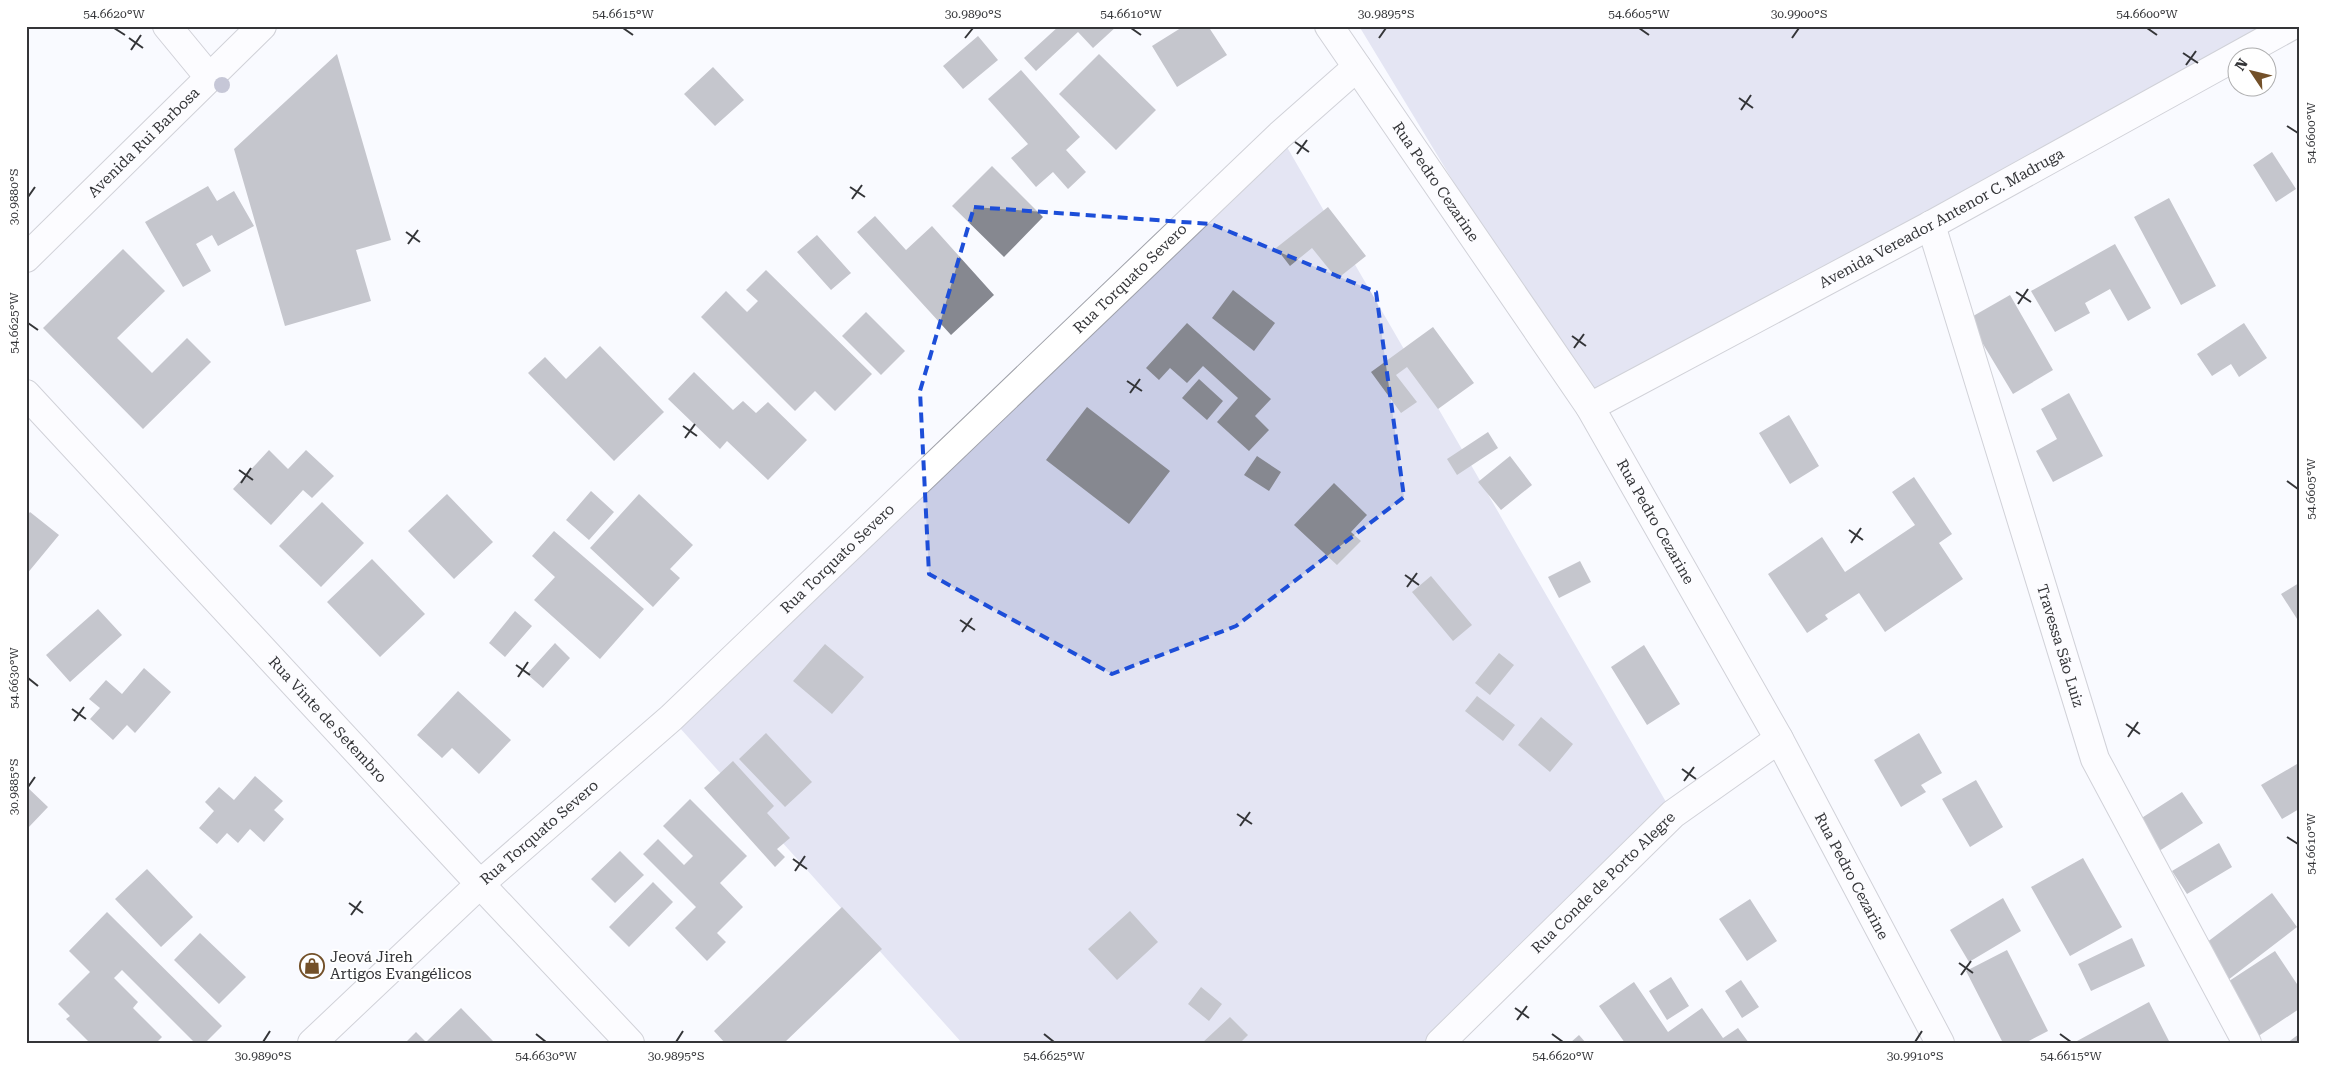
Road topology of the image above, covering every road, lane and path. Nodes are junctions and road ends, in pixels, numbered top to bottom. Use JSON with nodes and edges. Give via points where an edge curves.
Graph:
{"nodes":[{"id":1,"x":167,"y":26,"type":"edge"},
{"id":2,"x":262,"y":26,"type":"edge"},
{"id":3,"x":1329,"y":26,"type":"edge"},
{"id":4,"x":2291,"y":26,"type":"edge"},
{"id":5,"x":1357,"y":67,"type":"junction"},
{"id":6,"x":209,"y":76,"type":"junction"},
{"id":7,"x":1931,"y":225,"type":"junction"},
{"id":8,"x":26,"y":258,"type":"edge"},
{"id":9,"x":26,"y":394,"type":"edge"},
{"id":10,"x":1590,"y":407,"type":"junction"},
{"id":11,"x":1779,"y":739,"type":"junction"},
{"id":12,"x":480,"y":884,"type":"junction"},
{"id":13,"x":312,"y":1043,"type":"edge"},
{"id":14,"x":630,"y":1043,"type":"edge"},
{"id":15,"x":1440,"y":1043,"type":"edge"},
{"id":16,"x":1940,"y":1043,"type":"edge"},
{"id":17,"x":2247,"y":1043,"type":"edge"}],
"edges":[{"from":1,"to":6,"type":"street"},
{"from":2,"to":6,"type":"street","name":"Avenida Rui Barbosa"},
{"from":3,"to":5,"type":"street","name":"Rua Pedro Cezarine"},
{"from":4,"to":7,"type":"street","name":"Avenida Vereador Antenor C. Madruga"},
{"from":5,"to":10,"type":"street","name":"Rua Pedro Cezarine"},
{"from":5,"to":12,"type":"street","name":"Rua Torquato Severo","via":[[1273,142],[671,718]]},
{"from":6,"to":8,"type":"street","name":"Avenida Rui Barbosa"},
{"from":7,"to":10,"type":"street","name":"Avenida Vereador Antenor C. Madruga"},
{"from":7,"to":17,"type":"street","name":"Travessa São Luiz","via":[[2095,759]]},
{"from":9,"to":12,"type":"street","name":"Rua Vinte de Setembro"},
{"from":10,"to":11,"type":"street","name":"Rua Pedro Cezarine"},
{"from":11,"to":15,"type":"street","name":"Rua Conde de Porto Alegre","via":[[1673,814]]},
{"from":11,"to":16,"type":"street","name":"Rua Pedro Cezarine"},
{"from":12,"to":13,"type":"street","name":"Rua Torquato Severo"},
{"from":12,"to":14,"type":"street","name":"Rua Vinte de Setembro"}]}
